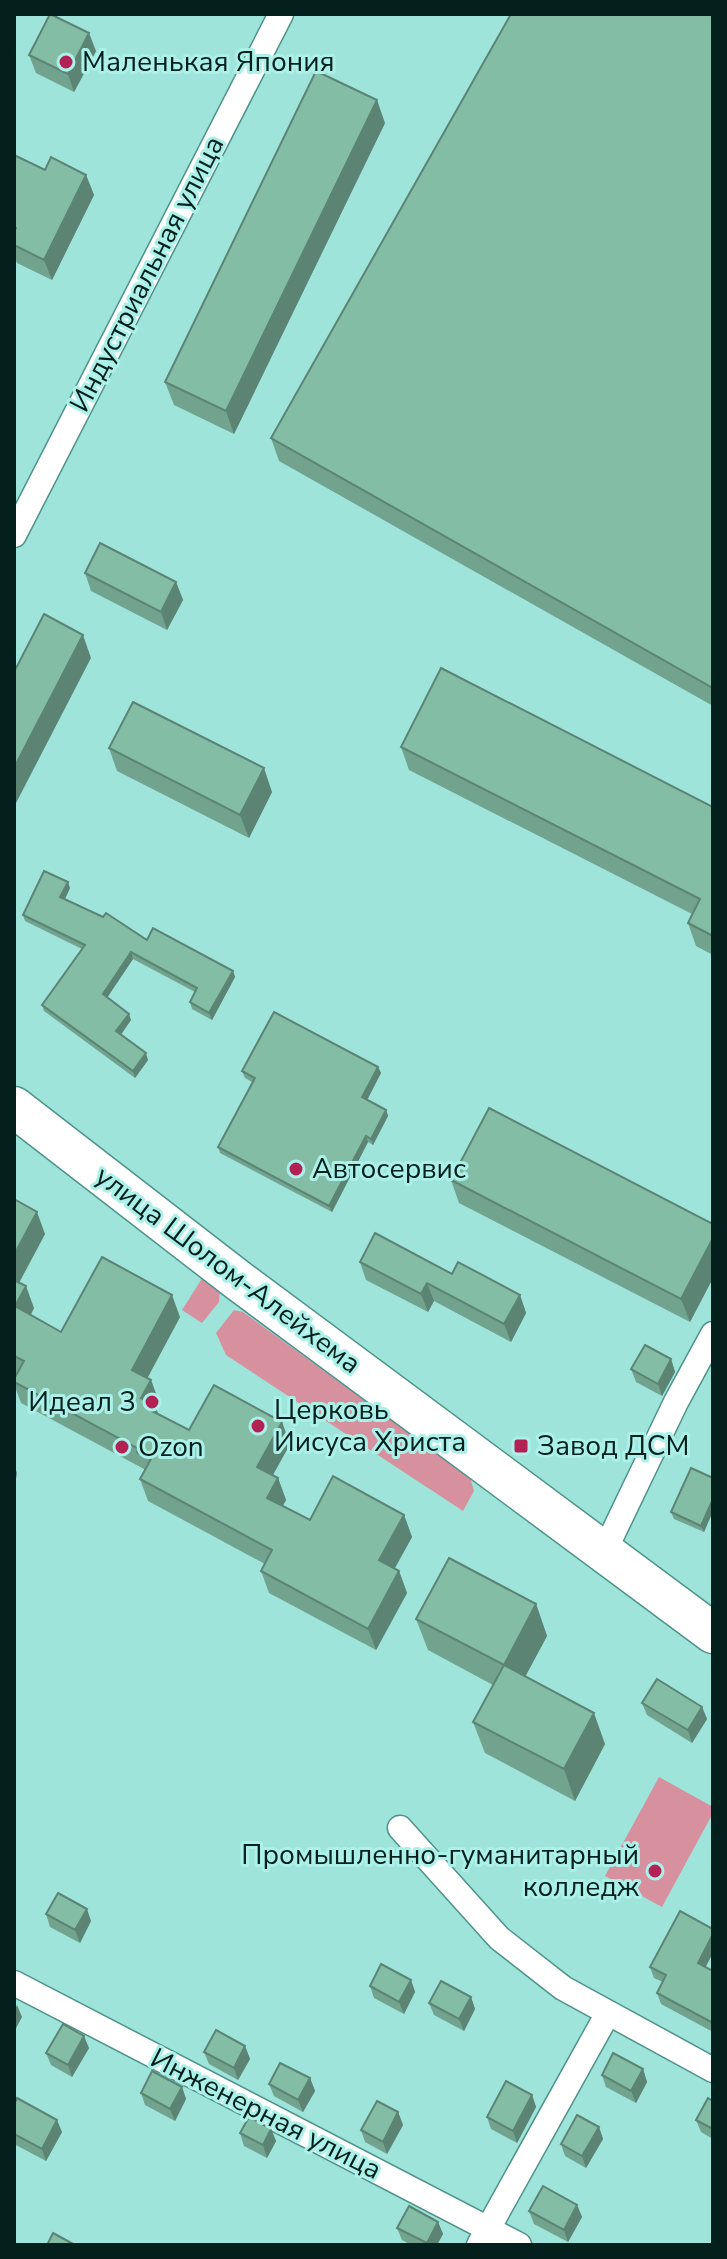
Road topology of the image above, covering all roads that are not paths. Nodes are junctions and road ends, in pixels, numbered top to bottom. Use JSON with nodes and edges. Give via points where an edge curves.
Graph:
{"nodes":[{"id":1,"x":281,"y":14,"type":"edge"},
{"id":2,"x":14,"y":535,"type":"edge"},
{"id":3,"x":14,"y":1107,"type":"edge"},
{"id":4,"x":713,"y":1334,"type":"edge"},
{"id":5,"x":604,"y":1552,"type":"junction"},
{"id":6,"x":713,"y":1633,"type":"edge"},
{"id":7,"x":400,"y":1828,"type":"dead end"},
{"id":8,"x":14,"y":1983,"type":"edge"},
{"id":9,"x":608,"y":2013,"type":"junction"},
{"id":10,"x":713,"y":2070,"type":"edge"},
{"id":11,"x":484,"y":2237,"type":"edge"},
{"id":12,"x":519,"y":2245,"type":"edge"}],
"edges":[{"from":1,"to":2,"type":"street","name":"Индустриальная улица"},
{"from":3,"to":5,"type":"main road","name":"улица Шолом-Алейхема"},
{"from":4,"to":5,"type":"street"},
{"from":5,"to":6,"type":"main road","name":"улица Шолом-Алейхема"},
{"from":7,"to":9,"type":"street","via":[[499,1938],[563,1988]]},
{"from":8,"to":11,"type":"street","name":"Инженерная улица"},
{"from":9,"to":10,"type":"street"},
{"from":9,"to":11,"type":"street"},
{"from":11,"to":12,"type":"street","name":"Инженерная улица"}]}
